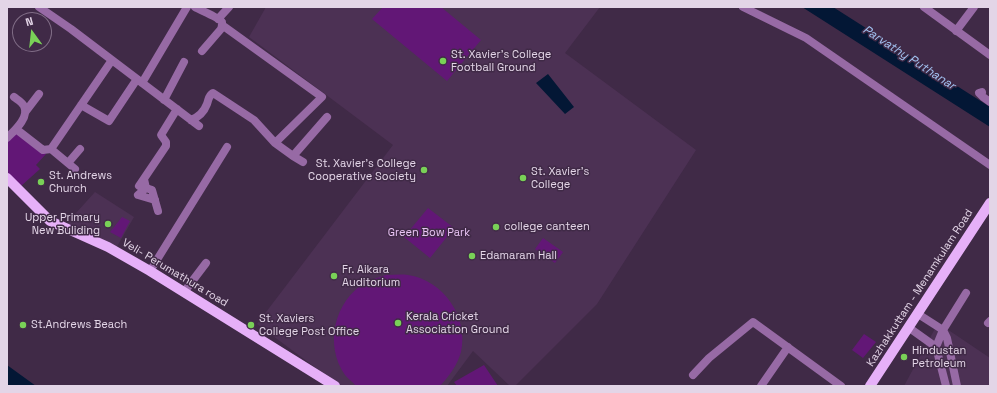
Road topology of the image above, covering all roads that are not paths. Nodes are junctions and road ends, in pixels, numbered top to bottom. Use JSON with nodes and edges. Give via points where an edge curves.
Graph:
{"nodes":[{"id":1,"x":40,"y":7,"type":"edge"},
{"id":2,"x":187,"y":7,"type":"edge"},
{"id":3,"x":195,"y":7,"type":"edge"},
{"id":4,"x":229,"y":7,"type":"edge"},
{"id":5,"x":743,"y":7,"type":"edge"},
{"id":6,"x":924,"y":7,"type":"edge"},
{"id":7,"x":974,"y":7,"type":"edge"},
{"id":8,"x":220,"y":22,"type":"junction"},
{"id":9,"x":956,"y":31,"type":"junction"},
{"id":10,"x":202,"y":51,"type":"dead end"},
{"id":11,"x":990,"y":55,"type":"edge"},
{"id":12,"x":112,"y":60,"type":"junction"},
{"id":13,"x":184,"y":62,"type":"dead end"},
{"id":14,"x":139,"y":81,"type":"junction"},
{"id":15,"x":982,"y":92,"type":"dead end"},
{"id":16,"x":39,"y":94,"type":"dead end"},
{"id":17,"x":14,"y":97,"type":"dead end"},
{"id":18,"x":164,"y":100,"type":"junction"},
{"id":19,"x":990,"y":102,"type":"edge"},
{"id":20,"x":81,"y":105,"type":"junction"},
{"id":21,"x":177,"y":109,"type":"junction"},
{"id":22,"x":26,"y":111,"type":"junction"},
{"id":23,"x":326,"y":117,"type":"dead end"},
{"id":24,"x":191,"y":120,"type":"junction"},
{"id":25,"x":199,"y":126,"type":"dead end"},
{"id":26,"x":16,"y":128,"type":"junction"},
{"id":27,"x":7,"y":138,"type":"edge"},
{"id":28,"x":275,"y":143,"type":"junction"},
{"id":29,"x":227,"y":147,"type":"dead end"},
{"id":30,"x":51,"y":149,"type":"junction"},
{"id":31,"x":80,"y":149,"type":"dead end"},
{"id":32,"x":292,"y":156,"type":"junction"},
{"id":33,"x":304,"y":162,"type":"dead end"},
{"id":34,"x":68,"y":163,"type":"junction"},
{"id":35,"x":990,"y":165,"type":"edge"},
{"id":36,"x":75,"y":169,"type":"dead end"},
{"id":37,"x":7,"y":178,"type":"edge"},
{"id":38,"x":990,"y":203,"type":"edge"},
{"id":39,"x":158,"y":211,"type":"dead end"},
{"id":40,"x":206,"y":263,"type":"dead end"},
{"id":41,"x":150,"y":271,"type":"junction"},
{"id":42,"x":184,"y":292,"type":"junction"},
{"id":43,"x":966,"y":293,"type":"dead end"},
{"id":44,"x":918,"y":314,"type":"junction"},
{"id":45,"x":908,"y":327,"type":"junction"},
{"id":46,"x":943,"y":330,"type":"junction"},
{"id":47,"x":788,"y":347,"type":"junction"},
{"id":48,"x":936,"y":347,"type":"junction"},
{"id":49,"x":693,"y":375,"type":"dead end"},
{"id":50,"x":335,"y":386,"type":"edge"},
{"id":51,"x":761,"y":386,"type":"edge"},
{"id":52,"x":841,"y":386,"type":"edge"},
{"id":53,"x":870,"y":386,"type":"edge"},
{"id":54,"x":946,"y":386,"type":"edge"},
{"id":55,"x":957,"y":386,"type":"edge"}],
"edges":[{"from":1,"to":12,"type":"street"},
{"from":2,"to":14,"type":"street"},
{"from":3,"to":8,"type":"street"},
{"from":4,"to":8,"type":"street"},
{"from":5,"to":35,"type":"street","via":[[806,38]]},
{"from":6,"to":9,"type":"street"},
{"from":7,"to":9,"type":"street"},
{"from":8,"to":10,"type":"street","via":[[221,29]]},
{"from":8,"to":28,"type":"street","via":[[322,97]]},
{"from":9,"to":11,"type":"street"},
{"from":12,"to":14,"type":"street"},
{"from":12,"to":20,"type":"street"},
{"from":13,"to":18,"type":"street"},
{"from":14,"to":18,"type":"street"},
{"from":14,"to":20,"type":"street","via":[[109,121]]},
{"from":15,"to":19,"type":"street","via":[[979,93]]},
{"from":16,"to":22,"type":"street"},
{"from":17,"to":22,"type":"street","via":[[23,104]]},
{"from":18,"to":21,"type":"street"},
{"from":20,"to":30,"type":"street"},
{"from":21,"to":24,"type":"street"},
{"from":21,"to":39,"type":"street","via":[[161,135],[166,146],[143,184],[152,190]]},
{"from":22,"to":26,"type":"street"},
{"from":23,"to":32,"type":"street"},
{"from":24,"to":25,"type":"street"},
{"from":24,"to":28,"type":"street","via":[[199,116],[212,93],[254,120]]},
{"from":26,"to":27,"type":"street"},
{"from":26,"to":30,"type":"street","via":[[43,150]]},
{"from":28,"to":32,"type":"street"},
{"from":29,"to":41,"type":"street"},
{"from":30,"to":34,"type":"street"},
{"from":31,"to":34,"type":"street"},
{"from":32,"to":33,"type":"street"},
{"from":34,"to":36,"type":"street"},
{"from":37,"to":41,"type":"main road","name":"Veli- Perumathura road","via":[[50,221],[108,247]]},
{"from":38,"to":44,"type":"main road","name":"Kazhakkuttam - Menamkulam Road"},
{"from":40,"to":42,"type":"street"},
{"from":41,"to":42,"type":"main road","name":"Veli- Perumathura road"},
{"from":42,"to":50,"type":"main road","name":"Veli- Perumathura road"},
{"from":43,"to":46,"type":"street"},
{"from":44,"to":45,"type":"main road","name":"Kazhakkuttam - Menamkulam Road"},
{"from":44,"to":46,"type":"street"},
{"from":45,"to":48,"type":"street"},
{"from":45,"to":53,"type":"main road","name":"Kazhakkuttam - Menamkulam Road"},
{"from":46,"to":48,"type":"street"},
{"from":46,"to":55,"type":"street"},
{"from":47,"to":49,"type":"street","via":[[753,322],[709,358]]},
{"from":47,"to":51,"type":"street"},
{"from":47,"to":52,"type":"street"},
{"from":48,"to":54,"type":"street"}]}
